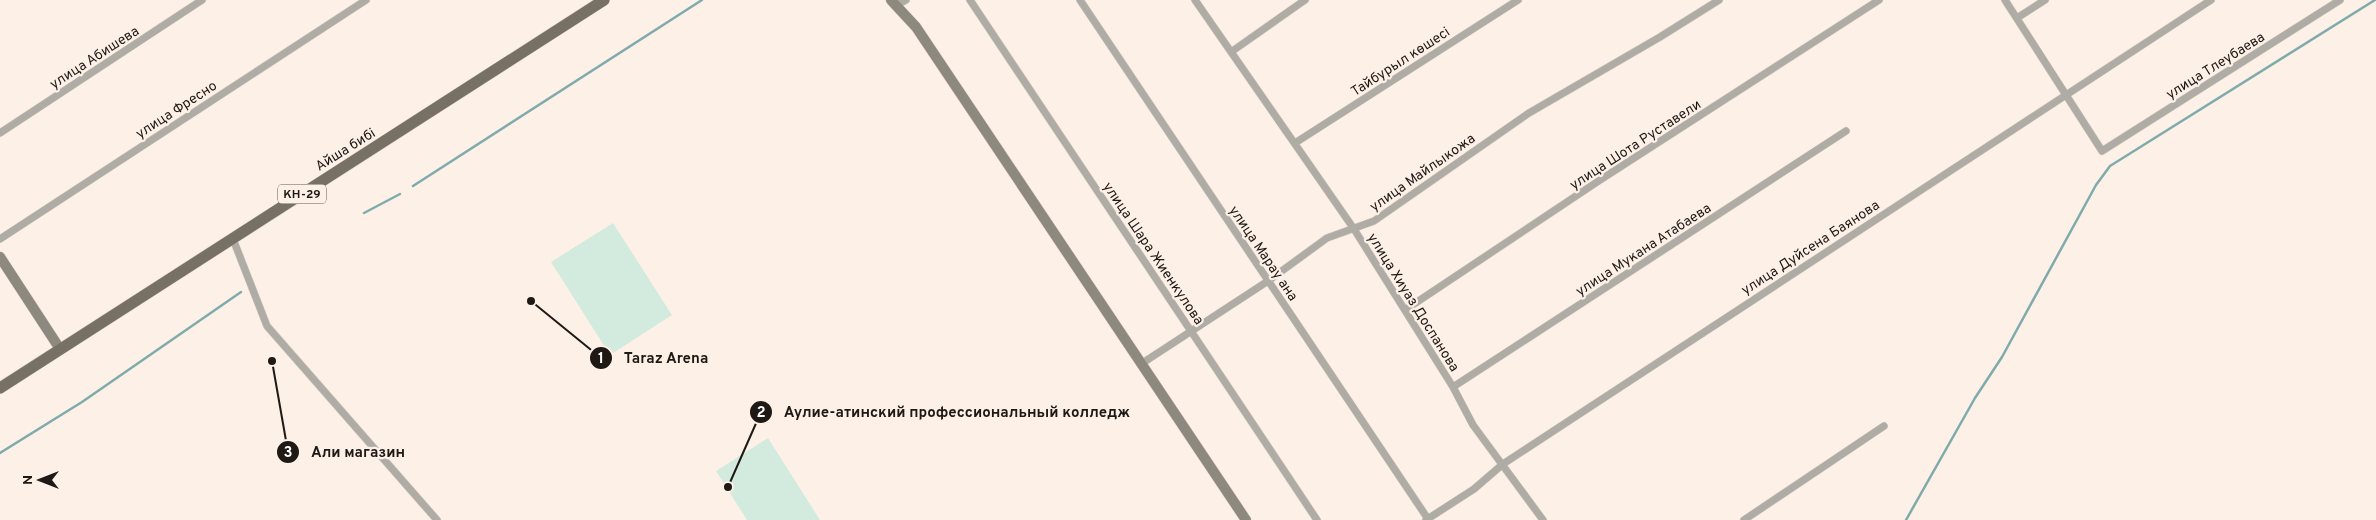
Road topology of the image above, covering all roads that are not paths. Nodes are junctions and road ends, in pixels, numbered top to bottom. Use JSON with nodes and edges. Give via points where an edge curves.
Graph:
{"nodes":[{"id":1,"x":202,"y":0,"type":"edge"},
{"id":2,"x":366,"y":0,"type":"edge"},
{"id":3,"x":604,"y":0,"type":"edge"},
{"id":4,"x":906,"y":0,"type":"edge"},
{"id":5,"x":970,"y":0,"type":"edge"},
{"id":6,"x":1080,"y":0,"type":"edge"},
{"id":7,"x":1195,"y":0,"type":"edge"},
{"id":8,"x":1305,"y":0,"type":"edge"},
{"id":9,"x":1518,"y":0,"type":"edge"},
{"id":10,"x":1719,"y":0,"type":"edge"},
{"id":11,"x":1879,"y":0,"type":"edge"},
{"id":12,"x":2005,"y":0,"type":"edge"},
{"id":13,"x":2045,"y":0,"type":"edge"},
{"id":14,"x":2211,"y":0,"type":"edge"},
{"id":15,"x":2340,"y":0,"type":"edge"},
{"id":16,"x":894,"y":3,"type":"edge"},
{"id":17,"x":2017,"y":18,"type":"junction"},
{"id":18,"x":1232,"y":52,"type":"junction"},
{"id":19,"x":2066,"y":95,"type":"junction"},
{"id":20,"x":1846,"y":131,"type":"dead end"},
{"id":21,"x":0,"y":134,"type":"edge"},
{"id":22,"x":1294,"y":143,"type":"junction"},
{"id":23,"x":1354,"y":229,"type":"junction"},
{"id":24,"x":0,"y":239,"type":"edge"},
{"id":25,"x":233,"y":239,"type":"junction"},
{"id":26,"x":0,"y":257,"type":"edge"},
{"id":27,"x":1268,"y":281,"type":"junction"},
{"id":28,"x":1405,"y":310,"type":"junction"},
{"id":29,"x":1191,"y":329,"type":"junction"},
{"id":30,"x":60,"y":349,"type":"junction"},
{"id":31,"x":1141,"y":364,"type":"junction"},
{"id":32,"x":1453,"y":387,"type":"junction"},
{"id":33,"x":0,"y":388,"type":"edge"},
{"id":34,"x":1884,"y":426,"type":"dead end"},
{"id":35,"x":1502,"y":464,"type":"junction"},
{"id":36,"x":1427,"y":519,"type":"edge"},
{"id":37,"x":437,"y":520,"type":"edge"},
{"id":38,"x":1246,"y":520,"type":"edge"},
{"id":39,"x":1317,"y":520,"type":"edge"},
{"id":40,"x":1543,"y":520,"type":"edge"},
{"id":41,"x":1744,"y":520,"type":"edge"}],
"edges":[{"from":1,"to":21,"type":"street","name":"улица Абишева"},
{"from":2,"to":24,"type":"street","name":"улица Фресно"},
{"from":3,"to":25,"type":"main road","name":"Айша бибі","number":"КН-29"},
{"from":4,"to":16,"type":"street"},
{"from":5,"to":29,"type":"street","name":"улица Шара Жиенкулова"},
{"from":6,"to":27,"type":"street","name":"улица Марау ана"},
{"from":7,"to":18,"type":"street","name":"улица Хиуаз Доспанова"},
{"from":8,"to":18,"type":"street"},
{"from":9,"to":22,"type":"street","name":"Тайбурыл көшесі"},
{"from":10,"to":23,"type":"street","name":"улица Майлыкожа","via":[[1529,113],[1374,221]]},
{"from":11,"to":28,"type":"street","name":"улица Шота Руставели"},
{"from":12,"to":17,"type":"street"},
{"from":13,"to":17,"type":"street"},
{"from":14,"to":19,"type":"street","name":"улица Дуйсена Баянова"},
{"from":15,"to":19,"type":"street","name":"улица Тлеубаева","via":[[2102,151]]},
{"from":16,"to":31,"type":"street","via":[[916,27]]},
{"from":17,"to":19,"type":"street"},
{"from":18,"to":22,"type":"street","name":"улица Хиуаз Доспанова"},
{"from":19,"to":35,"type":"street","name":"улица Дуйсена Баянова"},
{"from":20,"to":32,"type":"street","name":"улица Мукана Атабаева"},
{"from":22,"to":23,"type":"street","name":"улица Хиуаз Доспанова"},
{"from":23,"to":27,"type":"street","name":"улица Майлыкожа","via":[[1327,238]]},
{"from":23,"to":28,"type":"street","name":"улица Хиуаз Доспанова"},
{"from":25,"to":30,"type":"main road","name":"Айша бибі","number":"КН-29"},
{"from":25,"to":37,"type":"street","via":[[267,326]]},
{"from":26,"to":30,"type":"street"},
{"from":27,"to":29,"type":"street","name":"улица Майлыкожа"},
{"from":27,"to":36,"type":"street","name":"улица Марау ана"},
{"from":28,"to":32,"type":"street","name":"улица Хиуаз Доспанова"},
{"from":29,"to":31,"type":"street","name":"улица Майлыкожа"},
{"from":29,"to":39,"type":"street","name":"улица Шара Жиенкулова"},
{"from":30,"to":33,"type":"main road","name":"Айша бибі","number":"КН-29"},
{"from":31,"to":38,"type":"street"},
{"from":32,"to":35,"type":"street","name":"улица Хиуаз Доспанова","via":[[1473,425]]},
{"from":34,"to":41,"type":"street"},
{"from":35,"to":36,"type":"street","name":"улица Дуйсена Баянова","via":[[1474,489]]},
{"from":35,"to":40,"type":"street","name":"улица Хиуаз Доспанова"}]}
